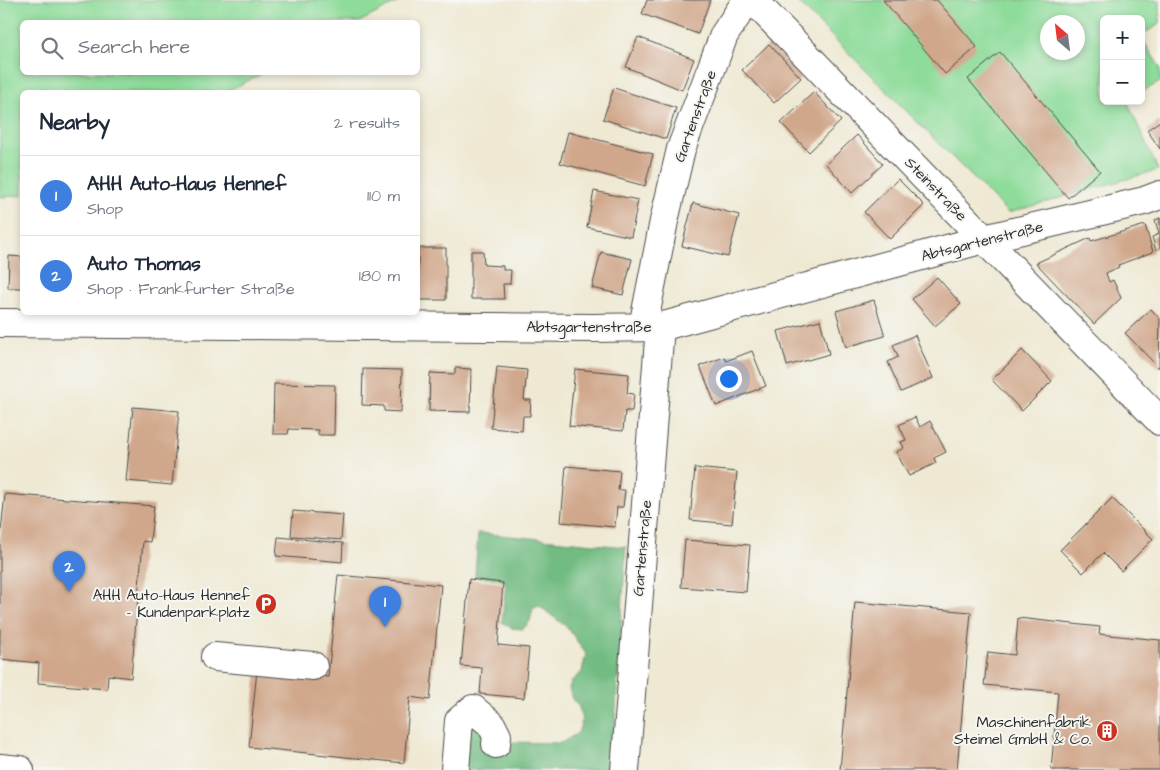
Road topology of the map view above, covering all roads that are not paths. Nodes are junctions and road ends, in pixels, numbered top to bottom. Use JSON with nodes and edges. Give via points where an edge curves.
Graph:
{"nodes":[{"id":1,"x":747,"y":0,"type":"edge"},
{"id":2,"x":753,"y":0,"type":"edge"},
{"id":3,"x":1160,"y":195,"type":"edge"},
{"id":4,"x":984,"y":239,"type":"junction"},
{"id":5,"x":0,"y":323,"type":"edge"},
{"id":6,"x":651,"y":327,"type":"junction"},
{"id":7,"x":1160,"y":421,"type":"edge"},
{"id":8,"x":215,"y":657,"type":"dead end"},
{"id":9,"x":313,"y":666,"type":"dead end"},
{"id":10,"x":496,"y":744,"type":"dead end"},
{"id":11,"x":0,"y":768,"type":"edge"},
{"id":12,"x":20,"y":770,"type":"edge"},
{"id":13,"x":455,"y":770,"type":"edge"},
{"id":14,"x":625,"y":770,"type":"edge"}],
"edges":[{"from":1,"to":6,"type":"street","name":"Gartenstraße","via":[[724,35],[681,149],[664,221]]},
{"from":2,"to":4,"type":"street","name":"Steinstraße"},
{"from":3,"to":4,"type":"street","name":"Abtsgartenstraße"},
{"from":4,"to":6,"type":"street","name":"Abtsgartenstraße"},
{"from":4,"to":7,"type":"street","name":"Steinstraße"},
{"from":5,"to":6,"type":"street","name":"Abtsgartenstraße"},
{"from":6,"to":14,"type":"street","name":"Gartenstraße"},
{"from":8,"to":9,"type":"street"},
{"from":10,"to":13,"type":"street","via":[[497,736],[491,724],[472,709],[459,721]]},
{"from":11,"to":12,"type":"street"}]}
